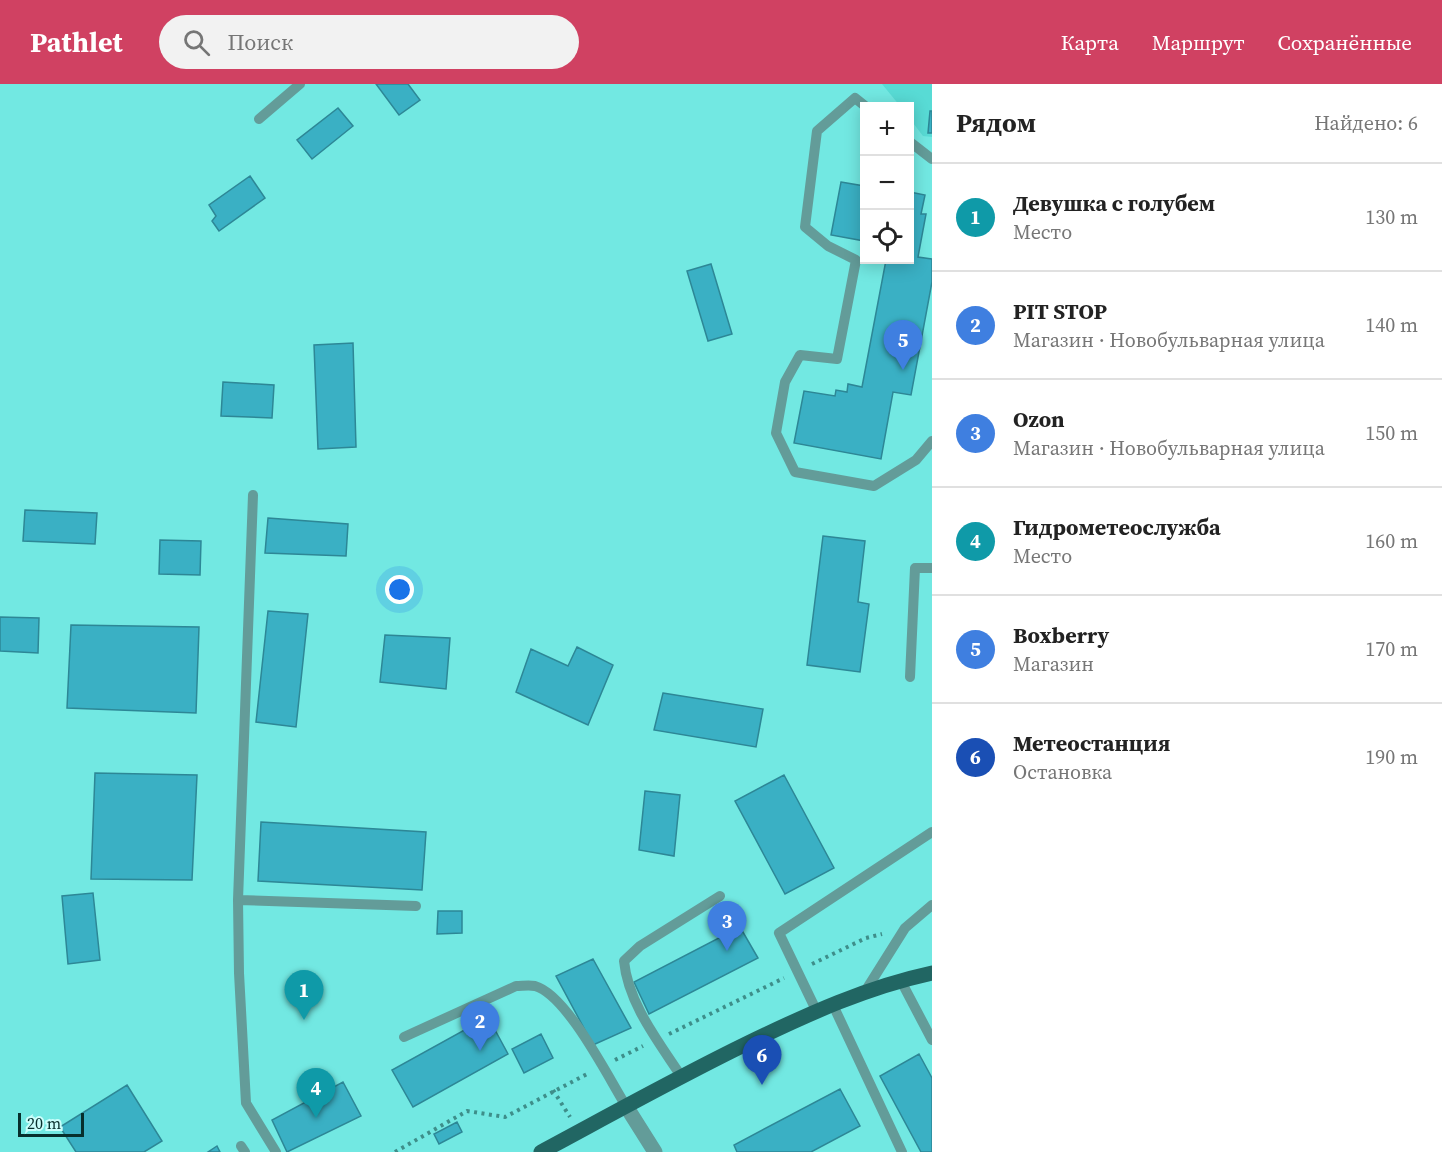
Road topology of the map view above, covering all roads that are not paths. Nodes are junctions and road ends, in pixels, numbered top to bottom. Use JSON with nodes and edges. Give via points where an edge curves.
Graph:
{"nodes":[{"id":1,"x":300,"y":84,"type":"edge"},
{"id":2,"x":860,"y":102,"type":"edge"},
{"id":3,"x":259,"y":119,"type":"dead end"},
{"id":4,"x":914,"y":146,"type":"edge"},
{"id":5,"x":932,"y":159,"type":"edge"},
{"id":6,"x":932,"y":441,"type":"edge"},
{"id":7,"x":253,"y":495,"type":"dead end"},
{"id":8,"x":932,"y":568,"type":"edge"},
{"id":9,"x":910,"y":677,"type":"dead end"},
{"id":10,"x":932,"y":832,"type":"edge"},
{"id":11,"x":720,"y":896,"type":"dead end"},
{"id":12,"x":238,"y":900,"type":"junction"},
{"id":13,"x":932,"y":905,"type":"edge"},
{"id":14,"x":416,"y":906,"type":"dead end"},
{"id":15,"x":931,"y":977,"type":"edge"},
{"id":16,"x":901,"y":981,"type":"junction"},
{"id":17,"x":866,"y":990,"type":"junction"},
{"id":18,"x":833,"y":1005,"type":"junction"},
{"id":19,"x":817,"y":1012,"type":"junction"},
{"id":20,"x":404,"y":1037,"type":"dead end"},
{"id":21,"x":932,"y":1040,"type":"edge"},
{"id":22,"x":681,"y":1076,"type":"junction"},
{"id":23,"x":627,"y":1106,"type":"junction"},
{"id":24,"x":276,"y":1152,"type":"edge"},
{"id":25,"x":541,"y":1152,"type":"edge"},
{"id":26,"x":655,"y":1152,"type":"edge"},
{"id":27,"x":902,"y":1152,"type":"edge"}],
"edges":[{"from":1,"to":3,"type":"lane"},
{"from":2,"to":6,"type":"lane","via":[[855,98],[818,131],[805,227],[828,246],[856,260],[837,359],[800,355],[785,382],[776,433],[795,472],[874,486],[916,460]]},
{"from":4,"to":5,"type":"lane"},
{"from":7,"to":12,"type":"lane"},
{"from":8,"to":9,"type":"lane","via":[[915,568]]},
{"from":10,"to":19,"type":"lane","via":[[779,933]]},
{"from":11,"to":22,"type":"lane","via":[[640,946],[624,961],[626,983]]},
{"from":12,"to":14,"type":"lane"},
{"from":12,"to":24,"type":"lane","via":[[246,1103]]},
{"from":13,"to":17,"type":"lane","via":[[905,928]]},
{"from":15,"to":16,"type":"main road"},
{"from":16,"to":17,"type":"main road"},
{"from":16,"to":21,"type":"lane"},
{"from":17,"to":18,"type":"main road"},
{"from":18,"to":19,"type":"main road"},
{"from":18,"to":27,"type":"lane"},
{"from":19,"to":22,"type":"main road"},
{"from":20,"to":23,"type":"lane","via":[[516,986],[536,987],[576,1022]]},
{"from":22,"to":23,"type":"main road"},
{"from":23,"to":25,"type":"main road"},
{"from":23,"to":26,"type":"street"}]}
